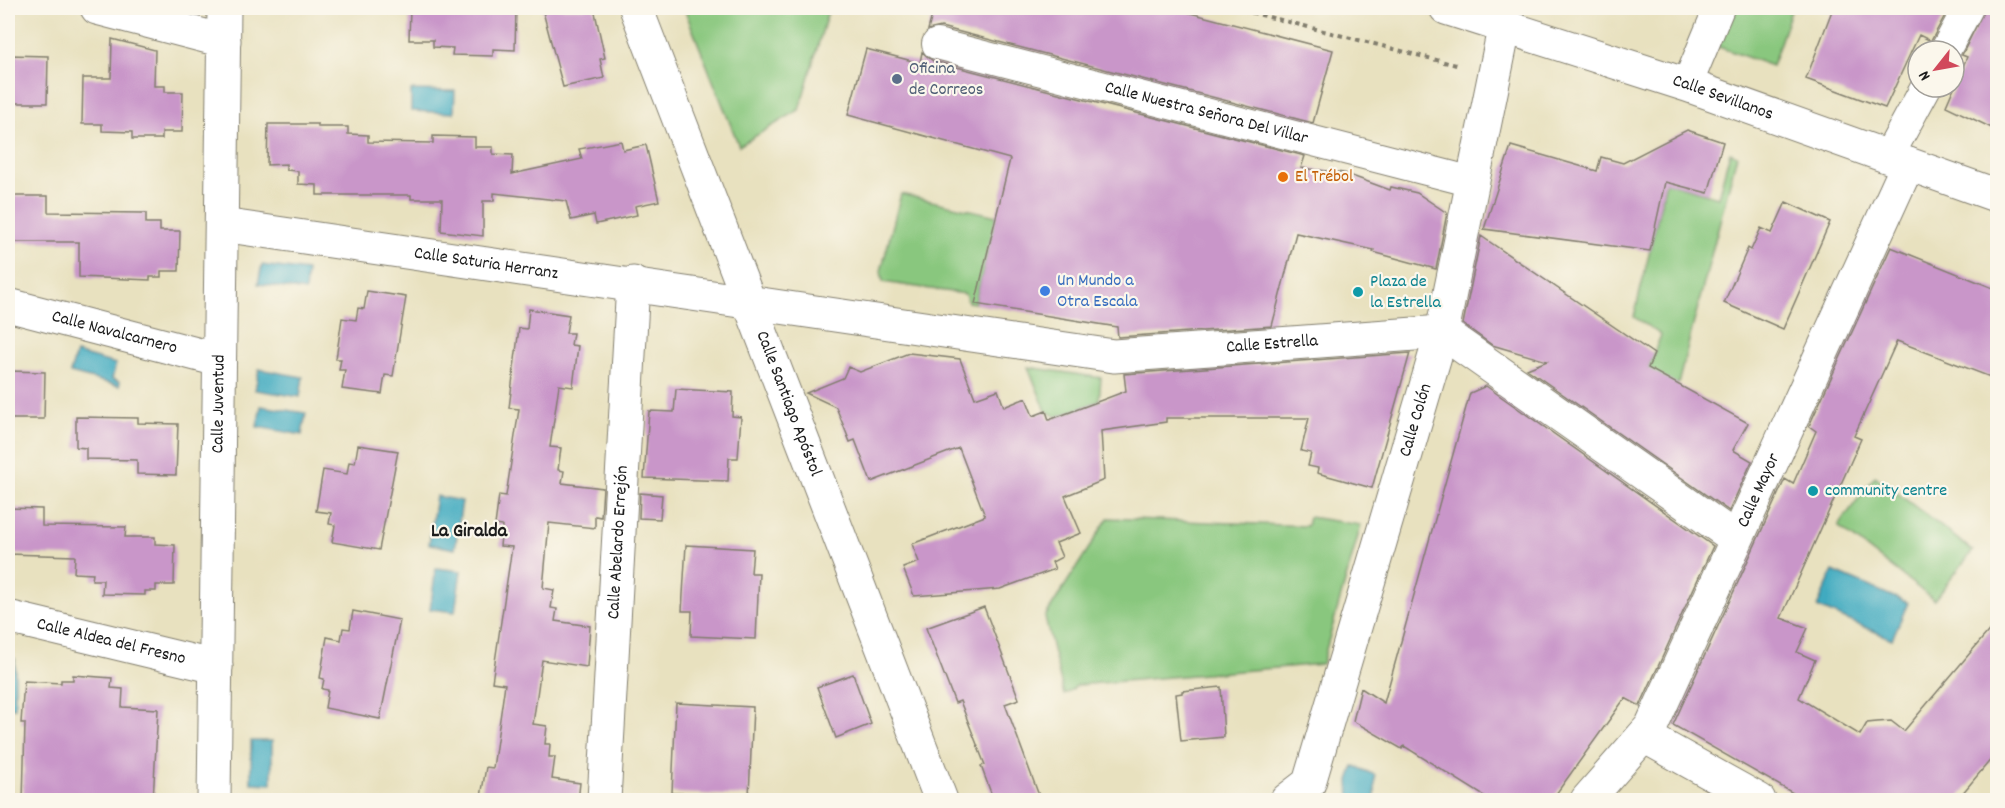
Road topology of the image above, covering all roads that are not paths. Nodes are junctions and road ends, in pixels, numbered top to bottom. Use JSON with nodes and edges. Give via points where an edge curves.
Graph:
{"nodes":[{"id":1,"x":97,"y":8,"type":"edge"},
{"id":2,"x":224,"y":8,"type":"edge"},
{"id":3,"x":636,"y":8,"type":"edge"},
{"id":4,"x":1719,"y":8,"type":"edge"},
{"id":5,"x":1968,"y":8,"type":"edge"},
{"id":6,"x":1459,"y":9,"type":"edge"},
{"id":7,"x":1505,"y":24,"type":"junction"},
{"id":8,"x":1951,"y":39,"type":"edge"},
{"id":9,"x":224,"y":41,"type":"junction"},
{"id":10,"x":937,"y":44,"type":"dead end"},
{"id":11,"x":1687,"y":84,"type":"junction"},
{"id":12,"x":1921,"y":99,"type":"edge"},
{"id":13,"x":1898,"y":160,"type":"junction"},
{"id":14,"x":1473,"y":182,"type":"junction"},
{"id":15,"x":1998,"y":196,"type":"edge"},
{"id":16,"x":222,"y":225,"type":"junction"},
{"id":17,"x":633,"y":284,"type":"junction"},
{"id":18,"x":750,"y":302,"type":"junction"},
{"id":19,"x":8,"y":306,"type":"edge"},
{"id":20,"x":1442,"y":332,"type":"junction"},
{"id":21,"x":219,"y":360,"type":"junction"},
{"id":22,"x":1735,"y":538,"type":"junction"},
{"id":23,"x":8,"y":617,"type":"edge"},
{"id":24,"x":216,"y":667,"type":"junction"},
{"id":25,"x":1644,"y":736,"type":"junction"},
{"id":26,"x":1306,"y":795,"type":"edge"},
{"id":27,"x":214,"y":801,"type":"edge"},
{"id":28,"x":604,"y":801,"type":"edge"},
{"id":29,"x":941,"y":801,"type":"edge"},
{"id":30,"x":1587,"y":801,"type":"edge"},
{"id":31,"x":1759,"y":801,"type":"edge"}],
"edges":[{"from":1,"to":9,"type":"street"},
{"from":2,"to":9,"type":"street","name":"Calle Juventud"},
{"from":3,"to":18,"type":"street","name":"Calle Santiago Apóstol"},
{"from":4,"to":11,"type":"street"},
{"from":5,"to":8,"type":"street"},
{"from":6,"to":7,"type":"street","name":"Calle Sevillanos"},
{"from":7,"to":11,"type":"street","name":"Calle Sevillanos"},
{"from":7,"to":14,"type":"street","name":"Calle Colón"},
{"from":9,"to":16,"type":"street","name":"Calle Juventud"},
{"from":10,"to":14,"type":"street","name":"Calle Nuestra Señora Del Villar"},
{"from":11,"to":13,"type":"street","name":"Calle Sevillanos"},
{"from":12,"to":13,"type":"street","name":"Calle Mayor"},
{"from":13,"to":15,"type":"street","name":"Calle Sevillanos"},
{"from":13,"to":22,"type":"street","name":"Calle Mayor"},
{"from":14,"to":20,"type":"street","name":"Calle Colón"},
{"from":16,"to":17,"type":"street","name":"Calle Saturia Herranz"},
{"from":16,"to":21,"type":"street","name":"Calle Juventud"},
{"from":17,"to":18,"type":"street","name":"Calle Saturia Herranz"},
{"from":17,"to":28,"type":"street","name":"Calle Abelardo Errejón"},
{"from":18,"to":20,"type":"street","name":"Calle Estrella","via":[[1114,356]]},
{"from":18,"to":29,"type":"street","name":"Calle Santiago Apóstol"},
{"from":19,"to":21,"type":"street","name":"Calle Navalcarnero"},
{"from":20,"to":22,"type":"street"},
{"from":20,"to":26,"type":"street","name":"Calle Colón"},
{"from":21,"to":24,"type":"street","name":"Calle Juventud"},
{"from":22,"to":25,"type":"street","name":"Calle Mayor"},
{"from":23,"to":24,"type":"street","name":"Calle Aldea del Fresno"},
{"from":24,"to":27,"type":"street","name":"Calle Juventud"},
{"from":25,"to":30,"type":"street","name":"Calle Mayor"},
{"from":25,"to":31,"type":"street"}]}
